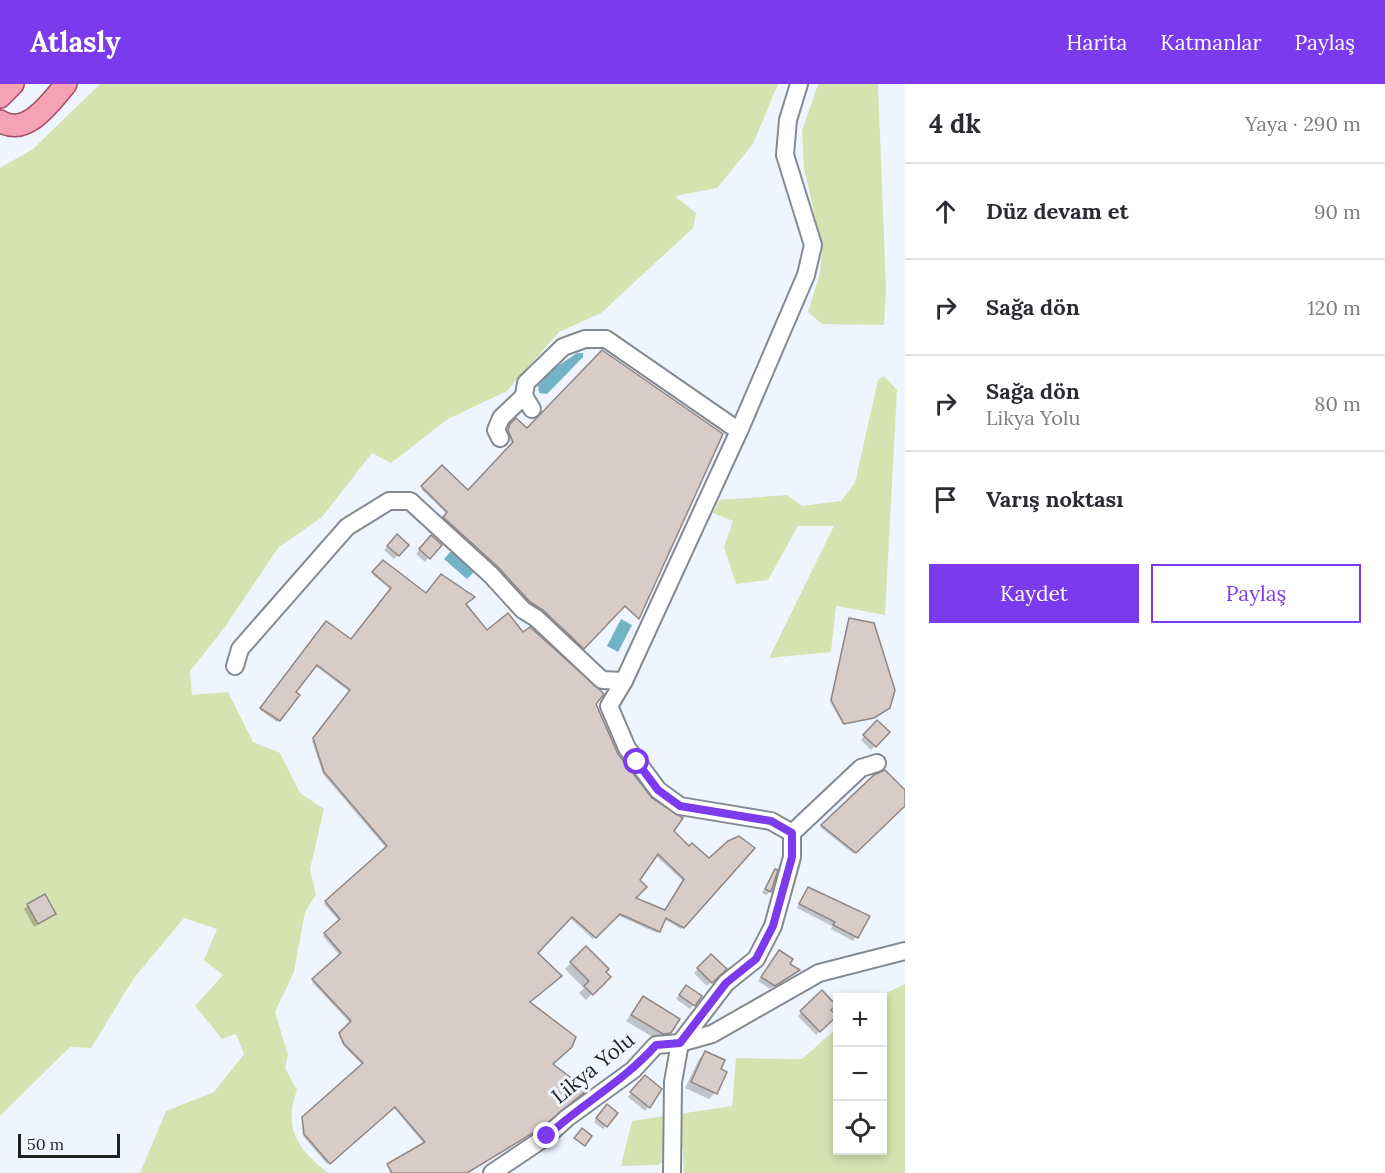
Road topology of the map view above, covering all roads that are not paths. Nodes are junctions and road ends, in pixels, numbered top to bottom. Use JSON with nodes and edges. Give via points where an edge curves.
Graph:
{"nodes":[{"id":1,"x":13,"y":84,"type":"edge"},
{"id":2,"x":66,"y":84,"type":"edge"},
{"id":3,"x":800,"y":84,"type":"edge"},
{"id":4,"x":0,"y":97,"type":"edge"},
{"id":5,"x":0,"y":121,"type":"edge"},
{"id":6,"x":739,"y":431,"type":"junction"},
{"id":7,"x":500,"y":438,"type":"dead end"},
{"id":8,"x":235,"y":666,"type":"dead end"},
{"id":9,"x":624,"y":681,"type":"junction"},
{"id":10,"x":877,"y":763,"type":"dead end"},
{"id":11,"x":792,"y":833,"type":"junction"},
{"id":12,"x":905,"y":951,"type":"edge"},
{"id":13,"x":680,"y":1043,"type":"junction"},
{"id":14,"x":492,"y":1173,"type":"edge"},
{"id":15,"x":672,"y":1173,"type":"edge"}],
"edges":[{"from":1,"to":4,"type":"main road"},
{"from":2,"to":5,"type":"main road","via":[[46,108],[22,125],[7,126]]},
{"from":3,"to":6,"type":"street","via":[[789,120],[785,155],[813,245],[806,275]]},
{"from":6,"to":7,"type":"street","via":[[606,339],[585,339],[563,346],[526,383],[528,402],[501,418],[496,430]]},
{"from":6,"to":9,"type":"street"},
{"from":8,"to":9,"type":"street","via":[[240,649],[347,527],[389,501],[410,501],[602,680]]},
{"from":9,"to":11,"type":"street","via":[[609,706],[627,748],[658,790],[680,806],[771,821]]},
{"from":10,"to":11,"type":"street","via":[[861,768]]},
{"from":11,"to":13,"type":"street","via":[[792,857],[773,926],[756,959],[726,983]]},
{"from":12,"to":13,"type":"street","name":"Likya Yolu","via":[[819,973],[712,1034]]},
{"from":13,"to":14,"type":"street","name":"Likya Yolu","via":[[656,1045],[633,1070]]},
{"from":13,"to":15,"type":"street","via":[[673,1082]]}]}
